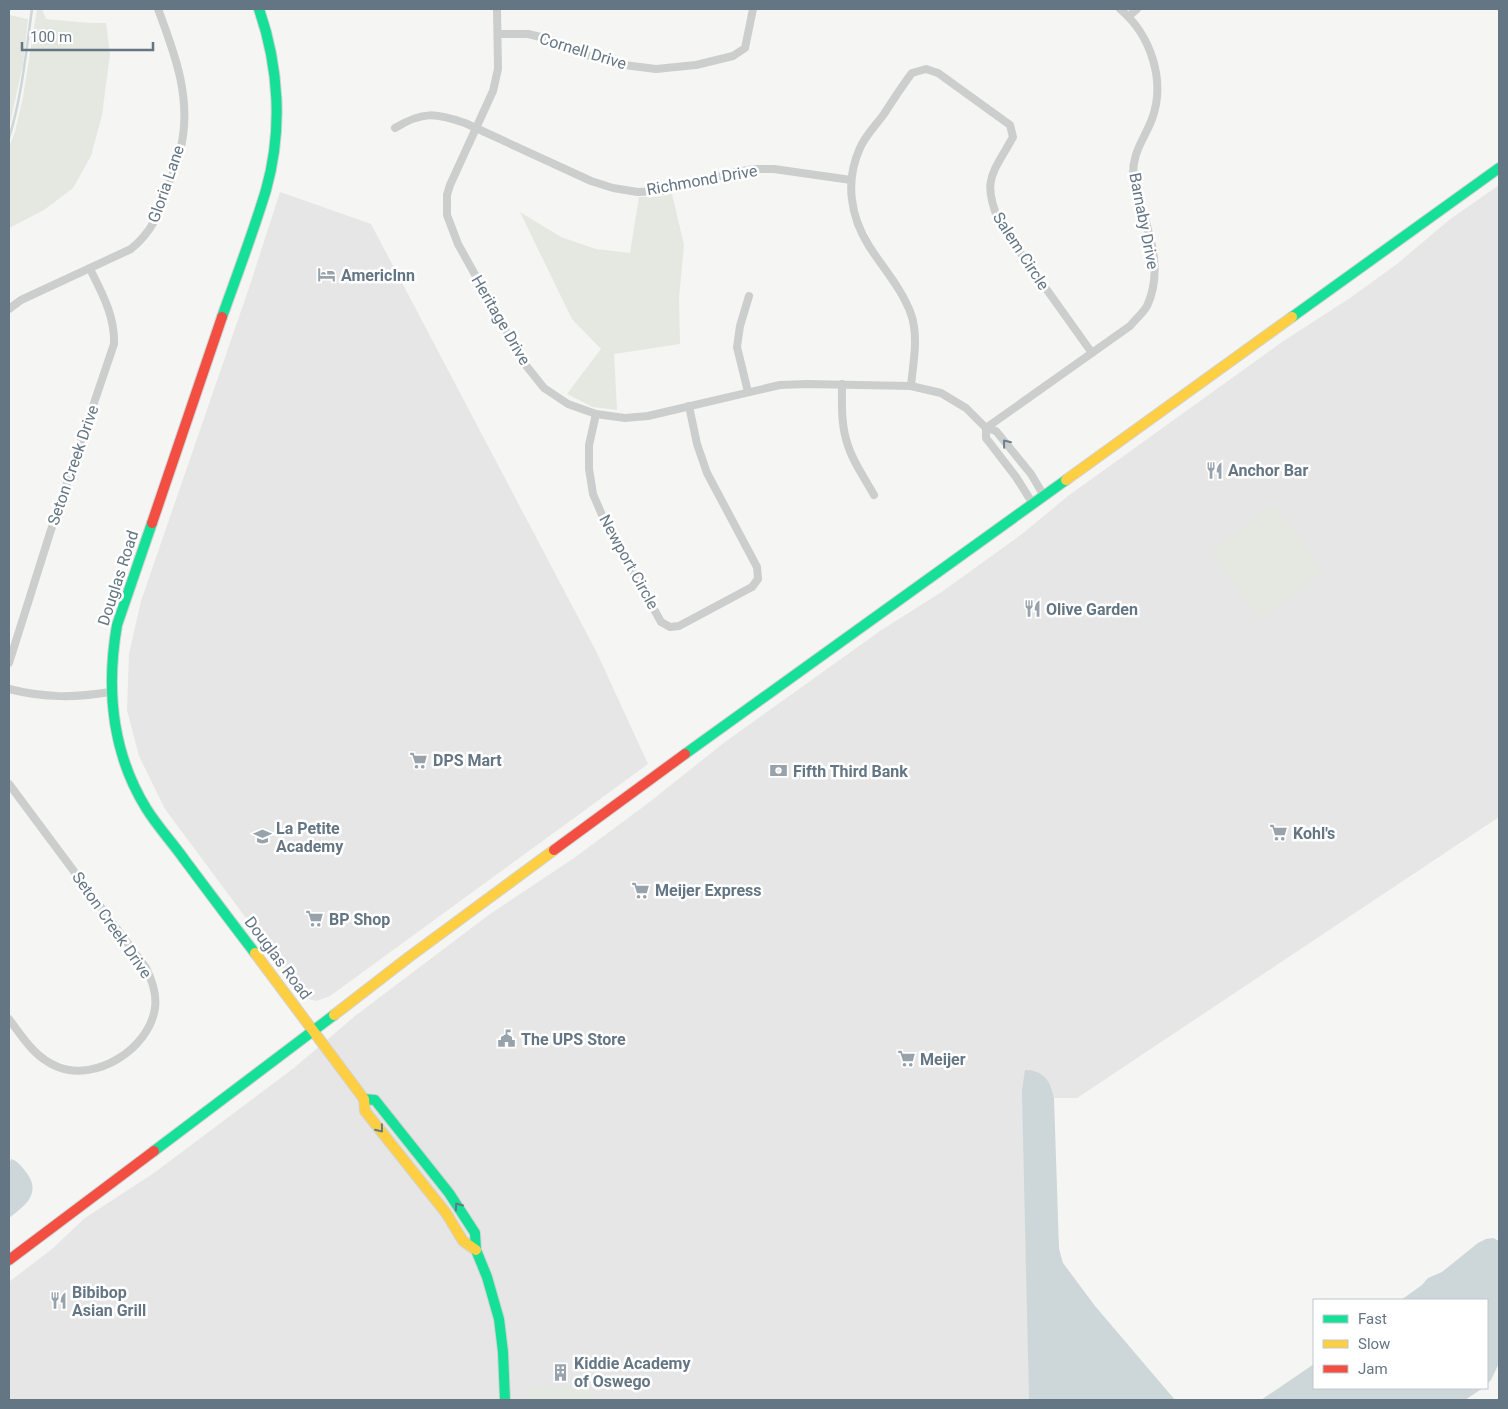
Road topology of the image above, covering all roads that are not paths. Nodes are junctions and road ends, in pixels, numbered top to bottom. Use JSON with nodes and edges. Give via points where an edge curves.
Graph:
{"nodes":[{"id":1,"x":158,"y":9,"type":"edge"},
{"id":2,"x":259,"y":9,"type":"edge"},
{"id":3,"x":497,"y":9,"type":"edge"},
{"id":4,"x":753,"y":9,"type":"edge"},
{"id":5,"x":1120,"y":9,"type":"edge"},
{"id":6,"x":1137,"y":9,"type":"edge"},
{"id":7,"x":1129,"y":16,"type":"junction"},
{"id":8,"x":498,"y":34,"type":"junction"},
{"id":9,"x":395,"y":128,"type":"dead end"},
{"id":10,"x":475,"y":128,"type":"junction"},
{"id":11,"x":1499,"y":168,"type":"edge"},
{"id":12,"x":851,"y":180,"type":"junction"},
{"id":13,"x":90,"y":269,"type":"junction"},
{"id":14,"x":749,"y":296,"type":"dead end"},
{"id":15,"x":9,"y":309,"type":"edge"},
{"id":16,"x":1092,"y":352,"type":"junction"},
{"id":17,"x":842,"y":384,"type":"junction"},
{"id":18,"x":911,"y":386,"type":"junction"},
{"id":19,"x":748,"y":392,"type":"junction"},
{"id":20,"x":689,"y":406,"type":"junction"},
{"id":21,"x":596,"y":414,"type":"junction"},
{"id":22,"x":986,"y":428,"type":"junction"},
{"id":23,"x":874,"y":495,"type":"dead end"},
{"id":24,"x":1044,"y":496,"type":"junction"},
{"id":25,"x":1033,"y":504,"type":"junction"},
{"id":26,"x":9,"y":663,"type":"edge"},
{"id":27,"x":9,"y":689,"type":"edge"},
{"id":28,"x":110,"y":692,"type":"junction"},
{"id":29,"x":9,"y":784,"type":"edge"},
{"id":30,"x":9,"y":1019,"type":"edge"},
{"id":31,"x":314,"y":1031,"type":"junction"},
{"id":32,"x":364,"y":1099,"type":"junction"},
{"id":33,"x":476,"y":1250,"type":"junction"},
{"id":34,"x":9,"y":1260,"type":"edge"},
{"id":35,"x":505,"y":1400,"type":"edge"}],
"edges":[{"from":1,"to":13,"type":"street","name":"Gloria Lane","via":[[181,78],[184,126],[180,151],[162,205],[143,240]]},
{"from":2,"to":28,"type":"main road","name":"Douglas Road","via":[[269,39],[276,78],[277,129],[272,162],[266,188],[121,610],[113,644]]},
{"from":3,"to":8,"type":"street","name":"Heritage Drive"},
{"from":4,"to":8,"type":"street","name":"Cornell Drive","via":[[744,48],[733,56],[692,66],[656,69],[616,64],[583,54],[549,38]]},
{"from":5,"to":7,"type":"street","name":"Barnaby Drive"},
{"from":6,"to":7,"type":"street"},
{"from":7,"to":16,"type":"street","name":"Barnaby Drive","via":[[1147,41],[1156,70],[1152,119],[1133,163],[1133,179],[1150,234],[1155,282],[1146,307],[1130,326]]},
{"from":8,"to":10,"type":"street","name":"Heritage Drive","via":[[498,69],[493,92]]},
{"from":9,"to":10,"type":"street","name":"Richmond Drive","via":[[412,118],[429,115],[446,116]]},
{"from":10,"to":12,"type":"street","name":"Richmond Drive","via":[[591,181],[638,192],[664,191],[754,169]]},
{"from":10,"to":21,"type":"street","name":"Heritage Drive","via":[[447,195],[449,224],[524,363],[550,393],[568,404]]},
{"from":11,"to":24,"type":"main road"},
{"from":12,"to":16,"type":"street","name":"Salem Circle","via":[[860,147],[912,73],[926,69],[940,74],[1010,125],[1013,138],[993,170],[990,186],[992,206],[1000,224]]},
{"from":12,"to":18,"type":"street","name":"Salem Circle","via":[[857,226],[903,296],[911,315],[915,338]]},
{"from":13,"to":15,"type":"street","name":"Gloria Lane","via":[[21,300]]},
{"from":13,"to":26,"type":"street","name":"Seton Creek Drive","via":[[109,309],[114,344]]},
{"from":14,"to":19,"type":"street","via":[[737,347]]},
{"from":16,"to":22,"type":"street","name":"Barnaby Drive"},
{"from":17,"to":18,"type":"street","name":"Heritage Drive"},
{"from":17,"to":19,"type":"street","name":"Heritage Drive","via":[[780,385]]},
{"from":17,"to":23,"type":"street","via":[[845,438]]},
{"from":18,"to":22,"type":"street","name":"Heritage Drive","via":[[941,394],[966,408]]},
{"from":19,"to":20,"type":"street","name":"Heritage Drive"},
{"from":20,"to":21,"type":"street","name":"Heritage Drive","via":[[625,418]]},
{"from":20,"to":21,"type":"street","name":"Newport Circle","via":[[696,444],[707,473],[757,568],[758,579],[752,587],[679,626],[670,627],[661,622],[593,494],[589,445]]},
{"from":24,"to":22,"type":"street","name":"Heritage Drive","one_way":true,"via":[[1003,439],[996,431]]},
{"from":22,"to":25,"type":"street","name":"Heritage Drive","via":[[986,438]]},
{"from":24,"to":25,"type":"main road"},
{"from":25,"to":31,"type":"main road","via":[[660,772]]},
{"from":27,"to":28,"type":"street","via":[[65,697]]},
{"from":28,"to":31,"type":"main road","name":"Douglas Road","via":[[118,745],[146,808]]},
{"from":29,"to":30,"type":"street","name":"Seton Creek Drive","via":[[146,968],[156,1000],[151,1020],[137,1044],[118,1059],[97,1069],[82,1071],[58,1067],[33,1051]]},
{"from":31,"to":32,"type":"main road","name":"Douglas Road"},
{"from":31,"to":34,"type":"main road"},
{"from":32,"to":33,"type":"main road","name":"Douglas Road","one_way":true,"via":[[365,1111],[436,1200],[463,1241]]},
{"from":33,"to":32,"type":"main road","name":"Douglas Road","one_way":true,"via":[[475,1233],[449,1193],[375,1100]]},
{"from":33,"to":35,"type":"main road","name":"Douglas Road","via":[[499,1319]]}]}
